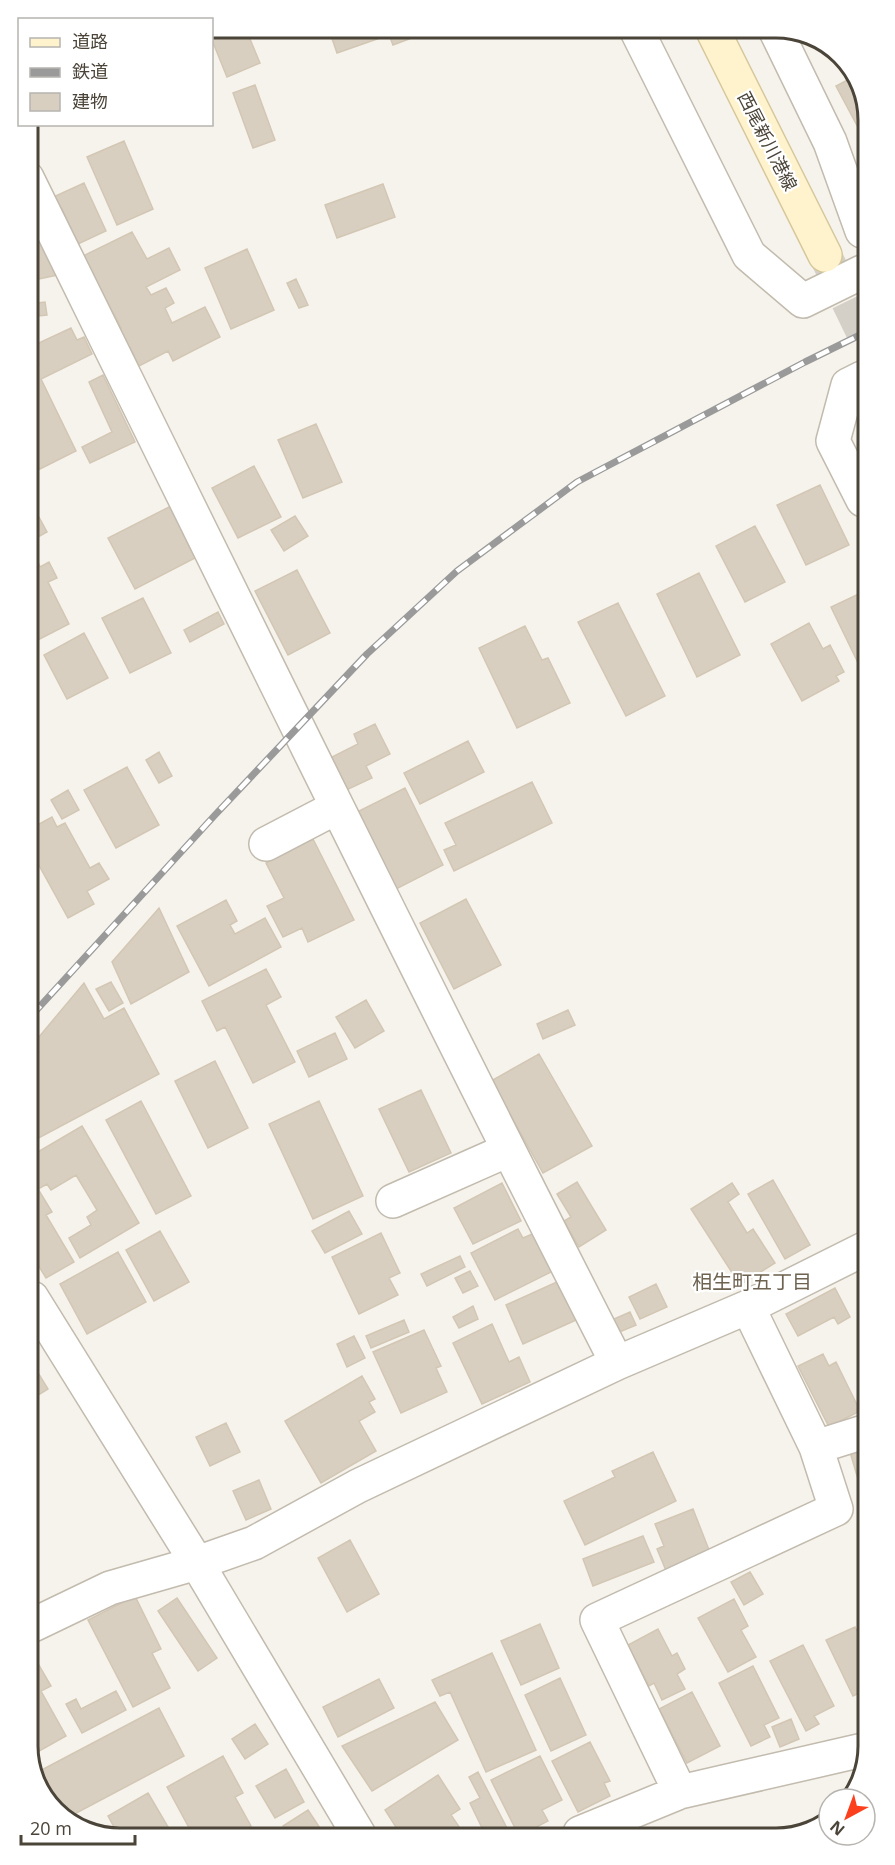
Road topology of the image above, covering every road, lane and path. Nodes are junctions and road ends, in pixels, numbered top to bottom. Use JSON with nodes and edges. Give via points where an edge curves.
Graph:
{"nodes":[{"id":1,"x":640,"y":38,"type":"edge"},
{"id":2,"x":716,"y":38,"type":"edge"},
{"id":3,"x":779,"y":38,"type":"edge"},
{"id":4,"x":38,"y":200,"type":"edge"},
{"id":5,"x":858,"y":220,"type":"edge"},
{"id":6,"x":825,"y":255,"type":"tunnel mouth"},
{"id":7,"x":858,"y":274,"type":"edge"},
{"id":8,"x":858,"y":380,"type":"edge"},
{"id":9,"x":858,"y":490,"type":"edge"},
{"id":10,"x":337,"y":807,"type":"junction"},
{"id":11,"x":266,"y":844,"type":"dead end"},
{"id":12,"x":508,"y":1150,"type":"junction"},
{"id":13,"x":393,"y":1201,"type":"dead end"},
{"id":14,"x":858,"y":1252,"type":"edge"},
{"id":15,"x":37,"y":1306,"type":"edge"},
{"id":16,"x":748,"y":1307,"type":"junction"},
{"id":17,"x":617,"y":1363,"type":"junction"},
{"id":18,"x":858,"y":1434,"type":"edge"},
{"id":19,"x":816,"y":1447,"type":"junction"},
{"id":20,"x":197,"y":1563,"type":"junction"},
{"id":21,"x":37,"y":1623,"type":"edge"},
{"id":22,"x":857,"y":1751,"type":"edge"},
{"id":23,"x":680,"y":1792,"type":"junction"},
{"id":24,"x":354,"y":1827,"type":"edge"},
{"id":25,"x":593,"y":1828,"type":"edge"}],
"edges":[{"from":1,"to":7,"type":"street","via":[[748,255],[803,301]]},
{"from":2,"to":6,"type":"main road","name":"西尾新川港線"},
{"from":3,"to":5,"type":"street","via":[[830,142]]},
{"from":4,"to":10,"type":"street"},
{"from":8,"to":9,"type":"street","via":[[848,385],[832,441]]},
{"from":10,"to":11,"type":"street"},
{"from":10,"to":12,"type":"street"},
{"from":12,"to":13,"type":"street"},
{"from":12,"to":17,"type":"street"},
{"from":14,"to":16,"type":"street"},
{"from":15,"to":20,"type":"street"},
{"from":16,"to":17,"type":"street"},
{"from":16,"to":19,"type":"street"},
{"from":17,"to":20,"type":"street","via":[[358,1486],[254,1542]]},
{"from":18,"to":19,"type":"street"},
{"from":19,"to":23,"type":"street","via":[[836,1509],[597,1620]]},
{"from":20,"to":21,"type":"street","via":[[110,1588]]},
{"from":20,"to":24,"type":"street"},
{"from":22,"to":23,"type":"street"},
{"from":23,"to":25,"type":"street"}]}
